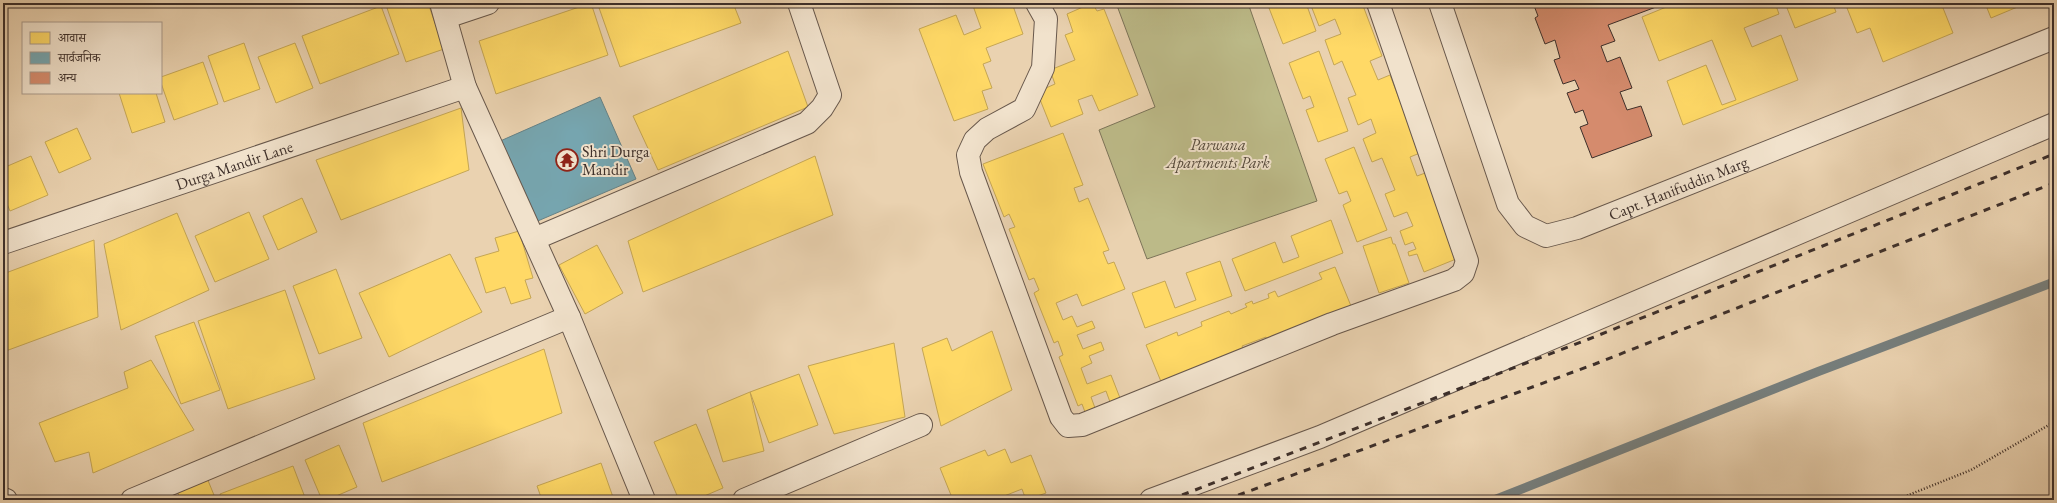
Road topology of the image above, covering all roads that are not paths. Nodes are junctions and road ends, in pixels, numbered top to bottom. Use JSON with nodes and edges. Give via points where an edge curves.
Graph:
{"nodes":[{"id":1,"x":488,"y":3,"type":"edge"},
{"id":2,"x":799,"y":3,"type":"edge"},
{"id":3,"x":1037,"y":3,"type":"edge"},
{"id":4,"x":1378,"y":3,"type":"edge"},
{"id":5,"x":1440,"y":3,"type":"edge"},
{"id":6,"x":443,"y":10,"type":"edge"},
{"id":7,"x":2054,"y":38,"type":"edge"},
{"id":8,"x":465,"y":87,"type":"junction"},
{"id":9,"x":2054,"y":124,"type":"edge"},
{"id":10,"x":534,"y":239,"type":"junction"},
{"id":11,"x":3,"y":243,"type":"edge"},
{"id":12,"x":570,"y":318,"type":"junction"},
{"id":13,"x":922,"y":425,"type":"dead end"},
{"id":14,"x":3,"y":499,"type":"edge"},
{"id":15,"x":6,"y":500,"type":"edge"},
{"id":16,"x":132,"y":500,"type":"edge"},
{"id":17,"x":644,"y":500,"type":"edge"},
{"id":18,"x":744,"y":500,"type":"edge"},
{"id":19,"x":1151,"y":500,"type":"edge"}],
"edges":[{"from":1,"to":6,"type":"street"},
{"from":2,"to":10,"type":"street","via":[[830,95],[822,108],[806,123]]},
{"from":3,"to":4,"type":"street","via":[[1046,20],[1043,68],[1024,109],[987,129],[975,140],[968,155],[971,172],[1061,417],[1068,426],[1082,425],[1332,324],[1454,280],[1464,273],[1467,261]]},
{"from":5,"to":7,"type":"street","name":"Capt. Hanifuddin Marg","via":[[1508,204],[1525,226],[1546,236],[1576,228]]},
{"from":6,"to":8,"type":"street"},
{"from":8,"to":10,"type":"street"},
{"from":8,"to":11,"type":"street","name":"Durga Mandir Lane"},
{"from":9,"to":19,"type":"street","via":[[1320,437]]},
{"from":10,"to":12,"type":"street"},
{"from":12,"to":16,"type":"street"},
{"from":12,"to":17,"type":"street"},
{"from":13,"to":18,"type":"street"},
{"from":14,"to":15,"type":"street"}]}
